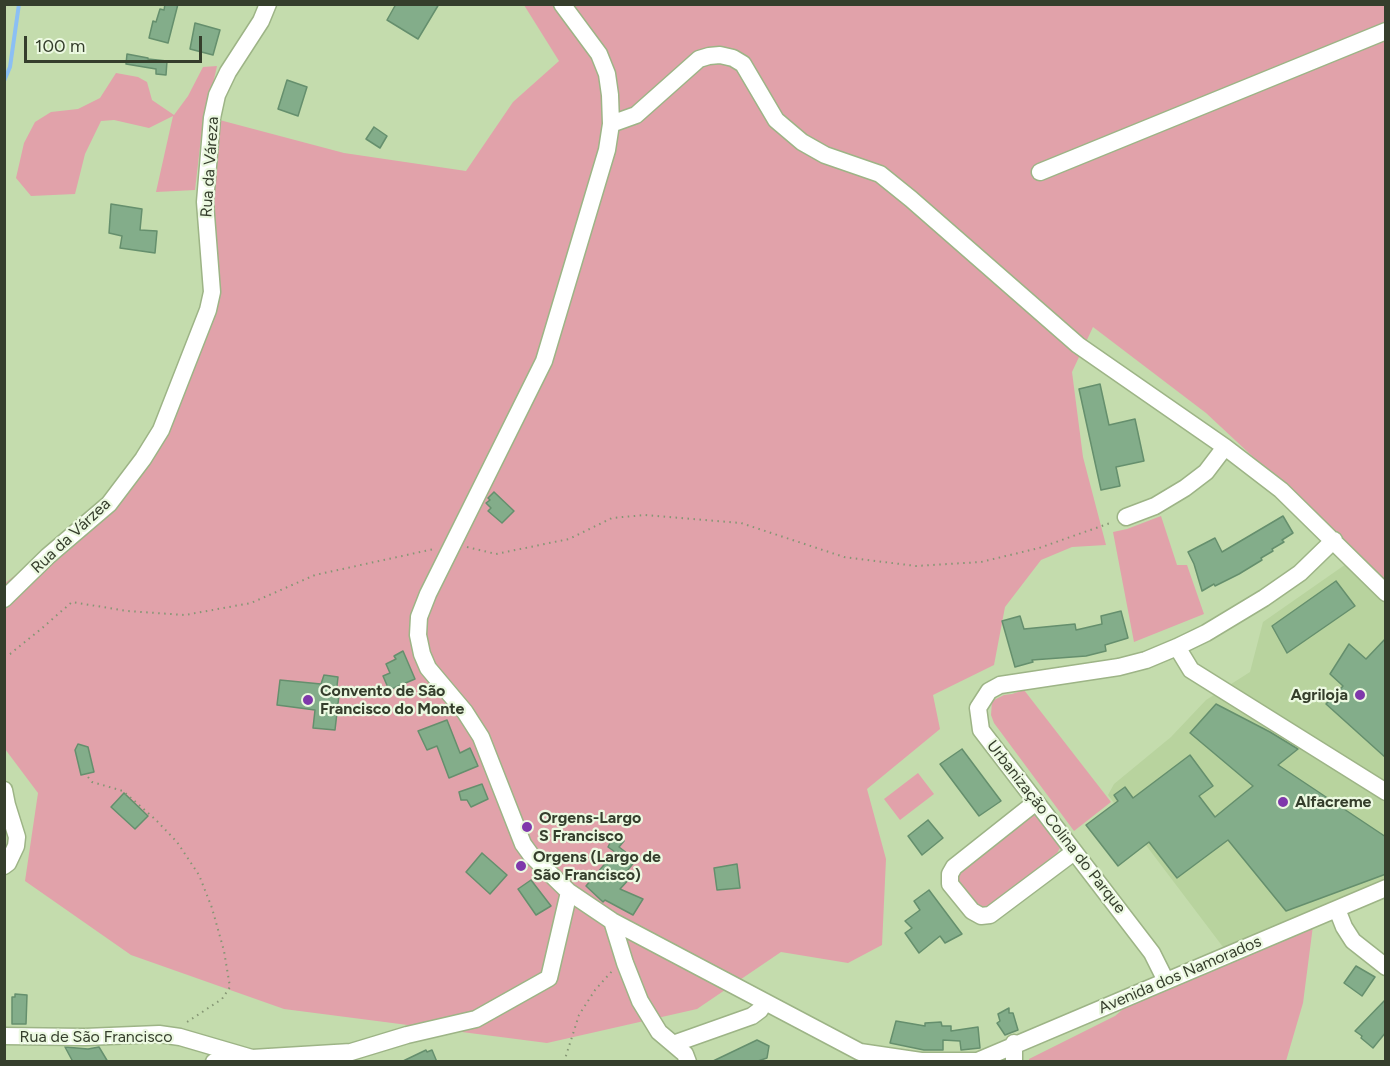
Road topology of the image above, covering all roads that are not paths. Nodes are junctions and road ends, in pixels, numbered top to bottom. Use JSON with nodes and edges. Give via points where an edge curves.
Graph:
{"nodes":[{"id":1,"x":268,"y":4,"type":"edge"},
{"id":2,"x":562,"y":4,"type":"edge"},
{"id":3,"x":1386,"y":31,"type":"edge"},
{"id":4,"x":611,"y":124,"type":"junction"},
{"id":5,"x":1040,"y":172,"type":"dead end"},
{"id":6,"x":183,"y":373,"type":"joint"},
{"id":7,"x":1226,"y":447,"type":"junction"},
{"id":8,"x":1121,"y":519,"type":"road end"},
{"id":9,"x":1334,"y":540,"type":"junction"},
{"id":10,"x":1386,"y":593,"type":"edge"},
{"id":11,"x":4,"y":599,"type":"edge"},
{"id":12,"x":1177,"y":647,"type":"junction"},
{"id":13,"x":4,"y":790,"type":"edge"},
{"id":14,"x":1386,"y":792,"type":"edge"},
{"id":15,"x":1036,"y":802,"type":"junction"},
{"id":16,"x":1074,"y":852,"type":"junction"},
{"id":17,"x":4,"y":866,"type":"edge"},
{"id":18,"x":1386,"y":888,"type":"edge"},
{"id":19,"x":569,"y":892,"type":"junction"},
{"id":20,"x":1337,"y":909,"type":"junction"},
{"id":21,"x":612,"y":921,"type":"junction"},
{"id":22,"x":1386,"y":967,"type":"edge"},
{"id":23,"x":1166,"y":981,"type":"junction"},
{"id":24,"x":765,"y":1002,"type":"junction"},
{"id":25,"x":4,"y":1036,"type":"edge"},
{"id":26,"x":1014,"y":1043,"type":"junction"},
{"id":27,"x":673,"y":1044,"type":"junction"},
{"id":28,"x":252,"y":1058,"type":"junction"},
{"id":29,"x":894,"y":1060,"type":"edge"},
{"id":30,"x":975,"y":1061,"type":"edge"},
{"id":31,"x":214,"y":1062,"type":"edge"},
{"id":32,"x":688,"y":1062,"type":"edge"},
{"id":33,"x":1014,"y":1062,"type":"edge"}],
"edges":[{"from":1,"to":6,"type":"street","name":"Rua da Váreza","via":[[217,95],[205,202],[212,292]]},
{"from":2,"to":4,"type":"street","via":[[599,54],[607,74]]},
{"from":3,"to":5,"type":"street"},
{"from":4,"to":7,"type":"street","via":[[636,115],[699,59],[720,55],[733,58],[743,64],[776,120],[802,142],[825,155],[880,174],[1078,345]]},
{"from":4,"to":19,"type":"street","via":[[607,150],[544,361],[428,594],[419,617],[418,635],[428,668],[481,737],[524,844]]},
{"from":6,"to":11,"type":"street","name":"Rua da Várzea","via":[[161,430],[109,504]]},
{"from":7,"to":8,"type":"street","via":[[1206,472],[1185,488],[1155,506]]},
{"from":7,"to":9,"type":"street","via":[[1281,490]]},
{"from":9,"to":10,"type":"street"},
{"from":9,"to":12,"type":"street","name":"Urbanização Colina do Parque","via":[[1300,573],[1264,598]]},
{"from":12,"to":14,"type":"street","via":[[1191,670]]},
{"from":12,"to":15,"type":"street","name":"Urbanização Colina do Parque","via":[[1119,667],[1000,685],[989,691],[978,708],[981,730]]},
{"from":13,"to":17,"type":"street","via":[[17,837]]},
{"from":15,"to":16,"type":"street","name":"Urbanização Colina do Parque"},
{"from":15,"to":16,"type":"street","via":[[954,867],[950,884],[972,911],[990,915]]},
{"from":16,"to":23,"type":"street","name":"Urbanização Colina do Parque","via":[[1152,953]]},
{"from":18,"to":20,"type":"street","name":"Avenida dos Namorados"},
{"from":19,"to":21,"type":"street"},
{"from":19,"to":28,"type":"street","name":"Rua de São Francisco","via":[[549,978],[476,1019],[351,1052]]},
{"from":20,"to":22,"type":"street","via":[[1353,941]]},
{"from":20,"to":23,"type":"street","name":"Avenida dos Namorados"},
{"from":21,"to":24,"type":"street"},
{"from":21,"to":27,"type":"street","via":[[640,1001],[659,1032]]},
{"from":23,"to":26,"type":"street","name":"Avenida dos Namorados"},
{"from":24,"to":27,"type":"street","via":[[752,1016]]},
{"from":24,"to":29,"type":"street","via":[[860,1052]]},
{"from":25,"to":28,"type":"street","name":"Rua de São Francisco","via":[[159,1034]]},
{"from":26,"to":30,"type":"street","name":"Avenida dos Namorados"},
{"from":26,"to":33,"type":"street"},
{"from":27,"to":32,"type":"street"},
{"from":28,"to":31,"type":"street"},
{"from":29,"to":30,"type":"street"}]}
